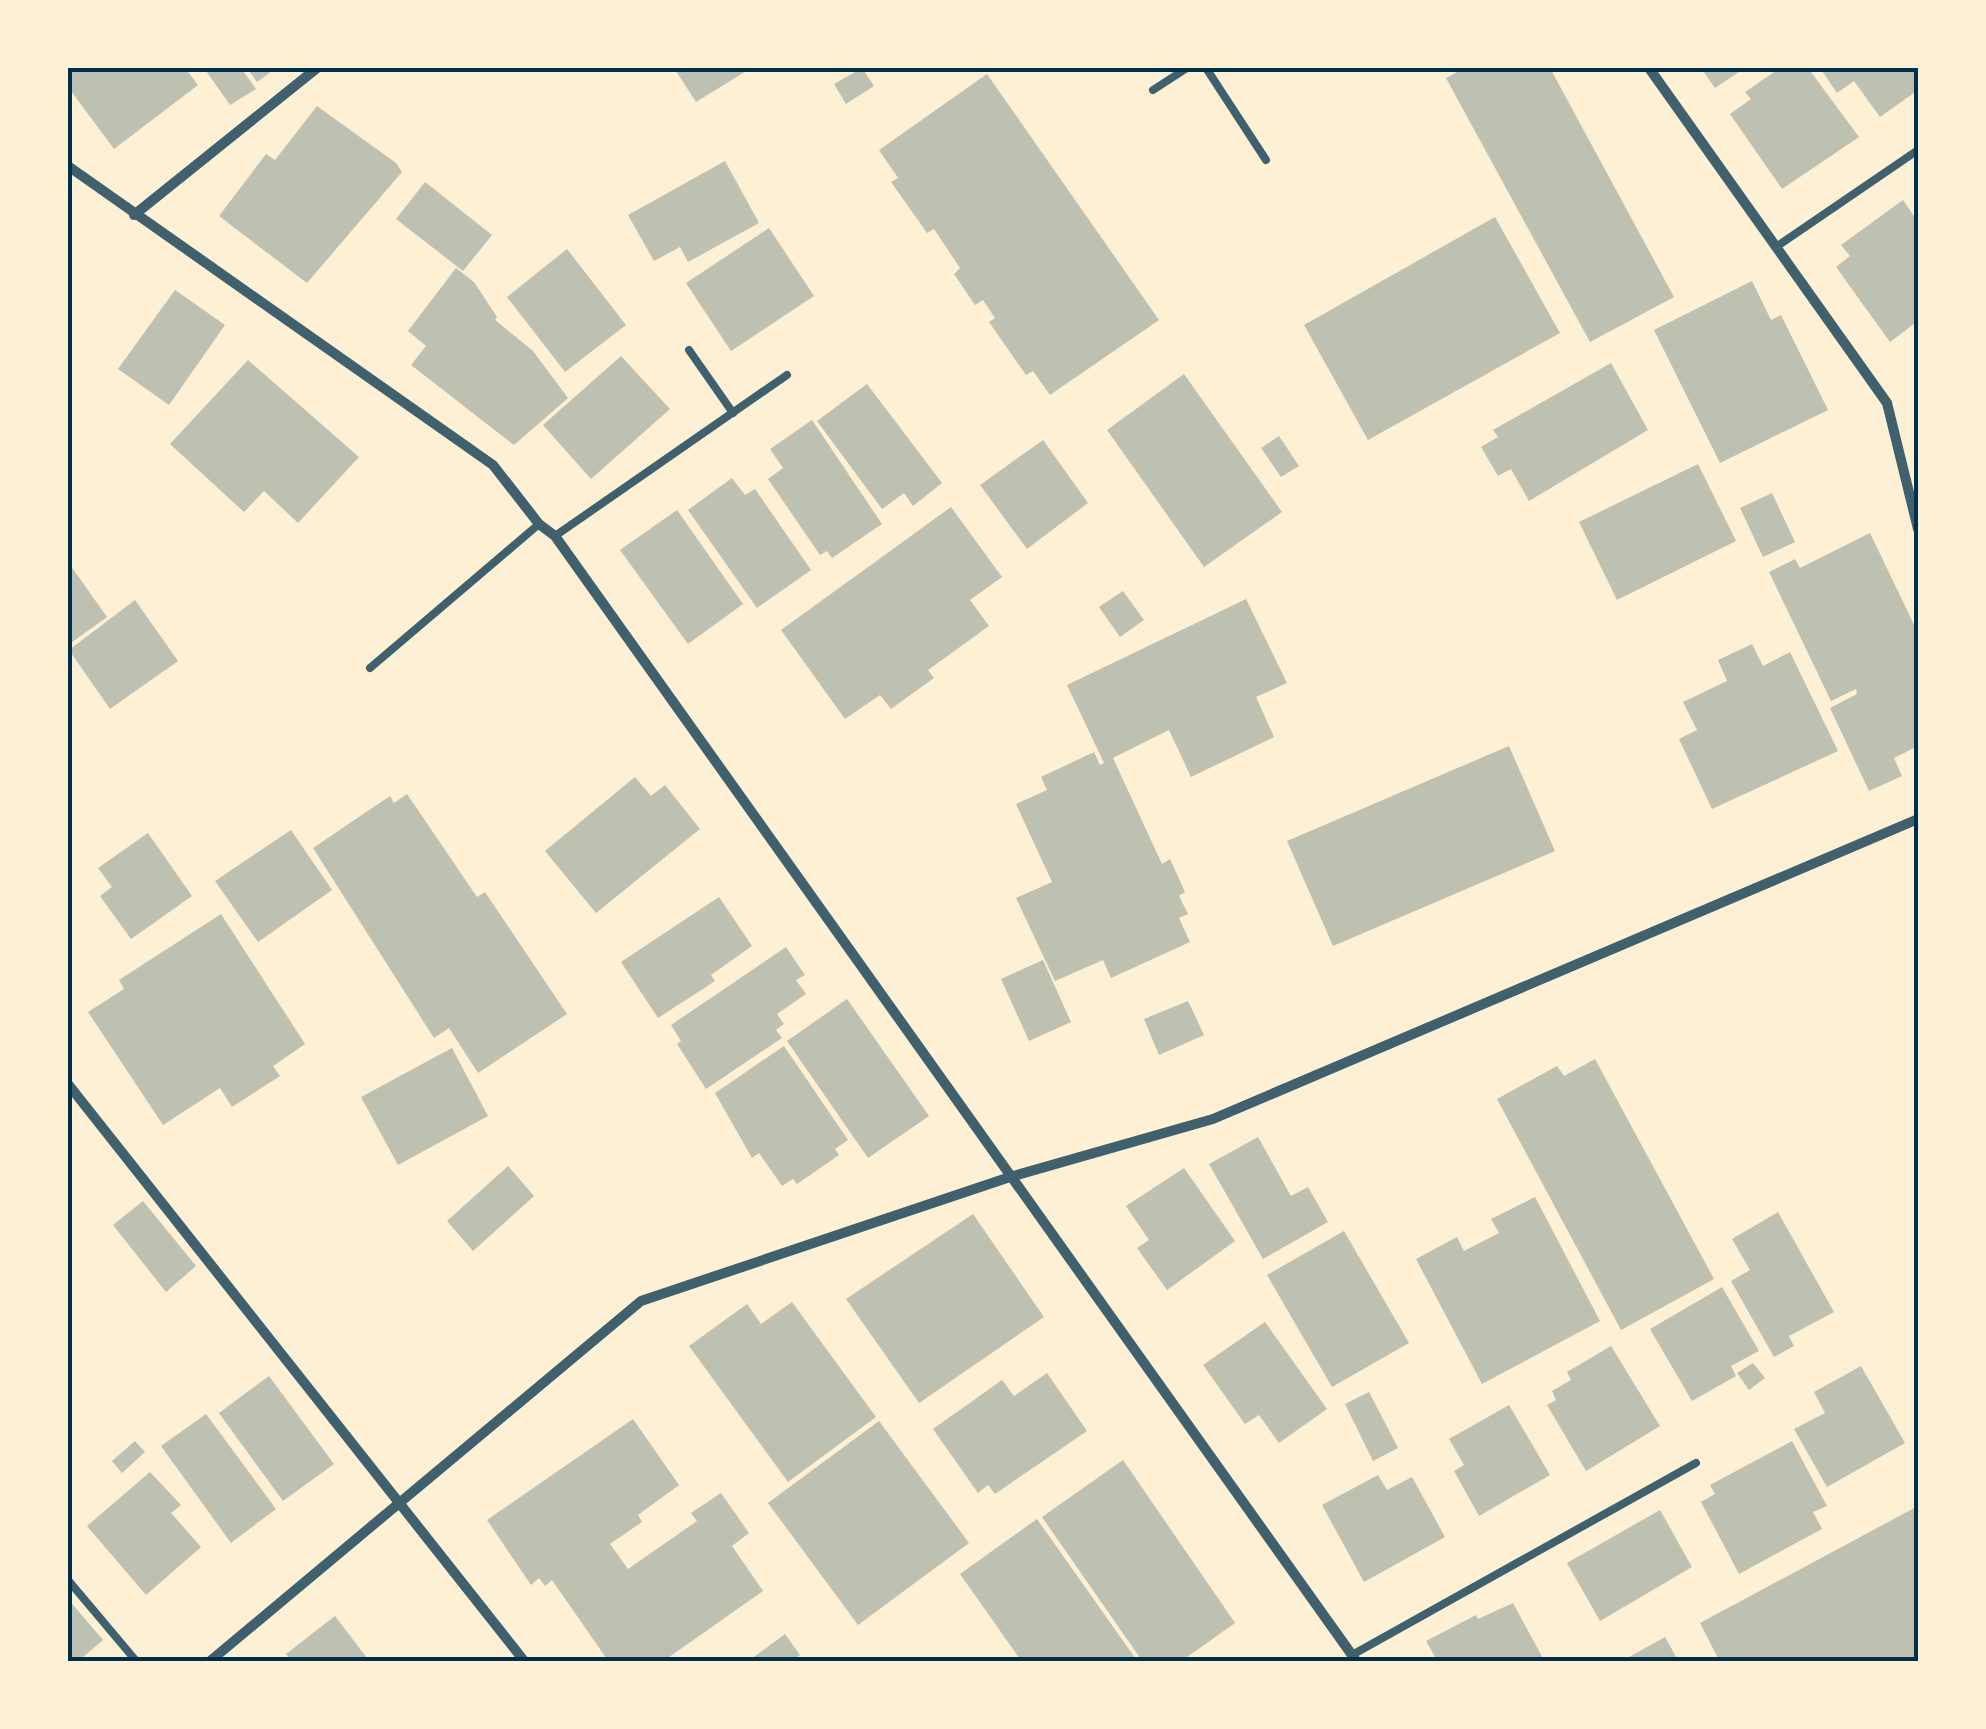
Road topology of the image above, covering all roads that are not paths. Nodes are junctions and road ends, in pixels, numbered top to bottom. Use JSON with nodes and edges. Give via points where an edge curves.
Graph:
{"nodes":[{"id":1,"x":316,"y":68,"type":"edge"},
{"id":2,"x":1187,"y":68,"type":"edge"},
{"id":3,"x":1206,"y":68,"type":"edge"},
{"id":4,"x":1649,"y":68,"type":"edge"},
{"id":5,"x":1153,"y":90,"type":"dead end"},
{"id":6,"x":1918,"y":150,"type":"edge"},
{"id":7,"x":1266,"y":160,"type":"dead end"},
{"id":8,"x":68,"y":166,"type":"edge"},
{"id":9,"x":134,"y":215,"type":"junction"},
{"id":10,"x":1776,"y":248,"type":"junction"},
{"id":11,"x":689,"y":350,"type":"dead end"},
{"id":12,"x":787,"y":375,"type":"dead end"},
{"id":13,"x":733,"y":413,"type":"junction"},
{"id":14,"x":539,"y":524,"type":"junction"},
{"id":15,"x":1918,"y":529,"type":"edge"},
{"id":16,"x":555,"y":536,"type":"junction"},
{"id":17,"x":370,"y":668,"type":"dead end"},
{"id":18,"x":1918,"y":819,"type":"edge"},
{"id":19,"x":68,"y":1084,"type":"edge"},
{"id":20,"x":1010,"y":1178,"type":"junction"},
{"id":21,"x":1696,"y":1462,"type":"dead end"},
{"id":22,"x":400,"y":1499,"type":"junction"},
{"id":23,"x":68,"y":1580,"type":"edge"},
{"id":24,"x":1354,"y":1659,"type":"edge"},
{"id":25,"x":137,"y":1662,"type":"edge"},
{"id":26,"x":209,"y":1662,"type":"edge"},
{"id":27,"x":525,"y":1662,"type":"edge"}],
"edges":[{"from":1,"to":9,"type":"street"},
{"from":2,"to":5,"type":"lane"},
{"from":3,"to":7,"type":"lane"},
{"from":4,"to":10,"type":"street"},
{"from":6,"to":10,"type":"lane"},
{"from":8,"to":9,"type":"street"},
{"from":9,"to":14,"type":"street","via":[[494,465]]},
{"from":10,"to":15,"type":"street","via":[[1887,403]]},
{"from":11,"to":13,"type":"lane"},
{"from":12,"to":13,"type":"lane"},
{"from":13,"to":16,"type":"lane"},
{"from":14,"to":16,"type":"street"},
{"from":14,"to":17,"type":"lane"},
{"from":16,"to":20,"type":"street"},
{"from":18,"to":20,"type":"street","via":[[1214,1119]]},
{"from":19,"to":22,"type":"street"},
{"from":20,"to":22,"type":"street","via":[[641,1301]]},
{"from":20,"to":24,"type":"street"},
{"from":21,"to":24,"type":"lane"},
{"from":22,"to":26,"type":"street"},
{"from":22,"to":27,"type":"street"},
{"from":23,"to":25,"type":"lane"}]}
